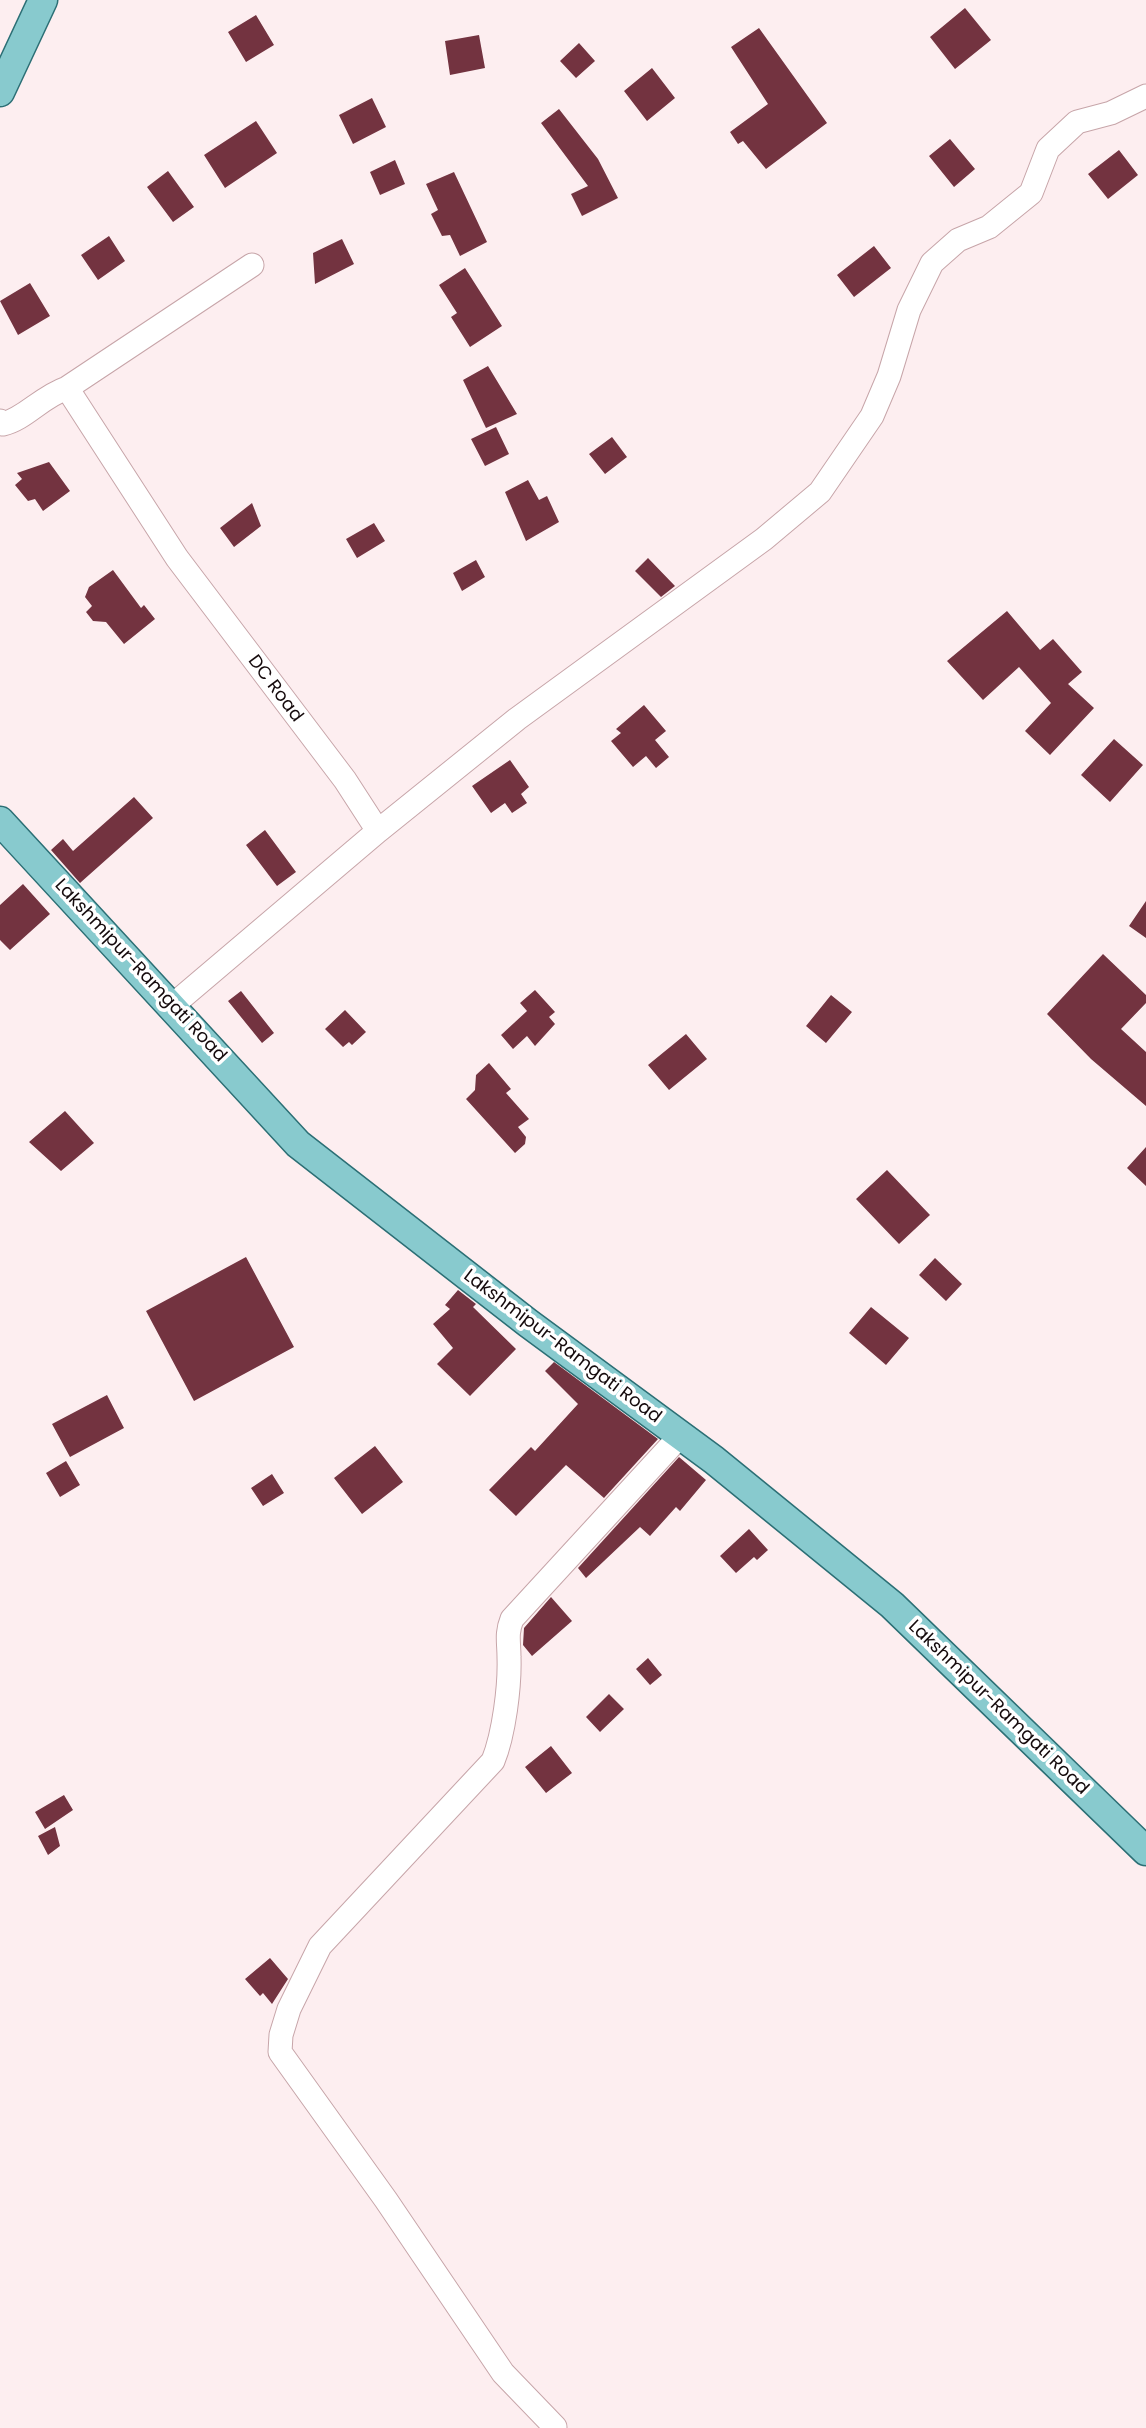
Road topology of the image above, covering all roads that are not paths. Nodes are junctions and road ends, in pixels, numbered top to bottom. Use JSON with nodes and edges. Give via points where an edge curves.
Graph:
{"nodes":[{"id":1,"x":43,"y":0,"type":"edge"},
{"id":2,"x":0,"y":92,"type":"edge"},
{"id":3,"x":1146,"y":96,"type":"edge"},
{"id":4,"x":252,"y":265,"type":"dead end"},
{"id":5,"x":67,"y":388,"type":"junction"},
{"id":6,"x":0,"y":421,"type":"edge"},
{"id":7,"x":0,"y":821,"type":"edge"},
{"id":8,"x":377,"y":831,"type":"junction"},
{"id":9,"x":173,"y":1005,"type":"junction"},
{"id":10,"x":681,"y":1435,"type":"junction"},
{"id":11,"x":1146,"y":1851,"type":"edge"},
{"id":12,"x":555,"y":2427,"type":"edge"}],
"edges":[{"from":1,"to":2,"type":"main road"},
{"from":3,"to":8,"type":"street","via":[[1111,113],[1077,122],[1048,149],[1031,193],[989,227],[958,240],[932,263],[909,310],[872,416],[820,492],[764,539],[517,719]]},
{"from":4,"to":5,"type":"street"},
{"from":5,"to":6,"type":"street","via":[[47,395],[14,422]]},
{"from":5,"to":8,"type":"street","name":"DC Road","via":[[177,558],[345,780]]},
{"from":7,"to":9,"type":"main road","name":"Lakshmipur-Ramgati Road"},
{"from":8,"to":9,"type":"street"},
{"from":9,"to":10,"type":"main road","name":"Lakshmipur-Ramgati Road","via":[[298,1144]]},
{"from":10,"to":11,"type":"main road","name":"Lakshmipur-Ramgati Road","via":[[892,1605]]},
{"from":10,"to":12,"type":"street","via":[[512,1619],[506,1635],[509,1657],[500,1745],[493,1761],[320,1946],[281,2035],[280,2052],[301,2086],[386,2200],[503,2373]]}]}
